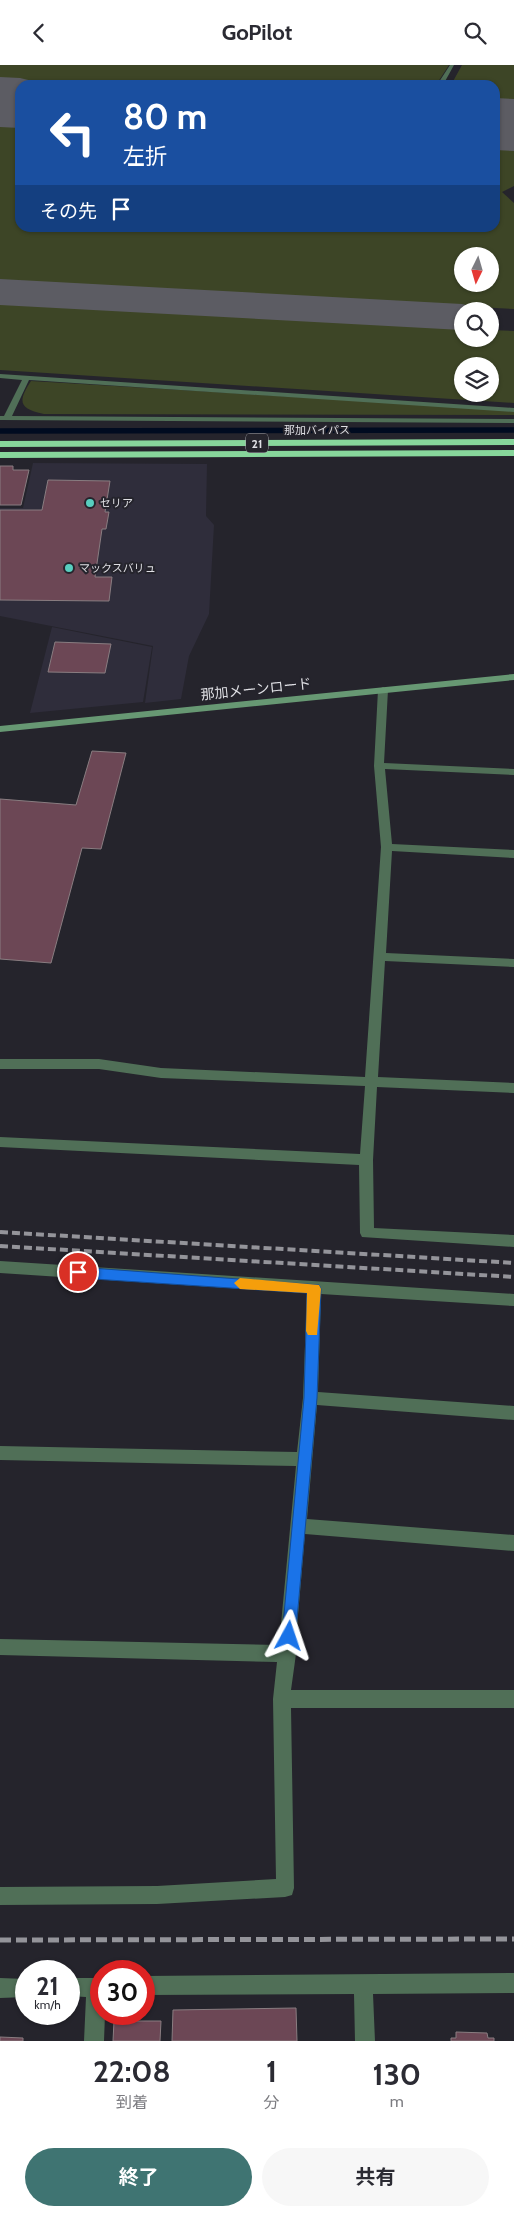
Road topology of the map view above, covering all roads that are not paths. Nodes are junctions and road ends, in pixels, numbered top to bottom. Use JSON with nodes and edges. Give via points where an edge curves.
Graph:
{"nodes":[{"id":1,"x":452,"y":65,"type":"edge"},
{"id":2,"x":443,"y":80,"type":"edge"},
{"id":3,"x":0,"y":376,"type":"edge"},
{"id":4,"x":26,"y":378,"type":"junction"},
{"id":5,"x":514,"y":410,"type":"edge"},
{"id":6,"x":4,"y":418,"type":"edge"},
{"id":7,"x":514,"y":421,"type":"edge"},
{"id":8,"x":514,"y":442,"type":"edge"},
{"id":9,"x":0,"y":444,"type":"edge"},
{"id":10,"x":514,"y":453,"type":"edge"},
{"id":11,"x":0,"y":455,"type":"edge"},
{"id":12,"x":514,"y":677,"type":"edge"},
{"id":13,"x":383,"y":690,"type":"junction"},
{"id":14,"x":0,"y":729,"type":"edge"},
{"id":15,"x":379,"y":766,"type":"junction"},
{"id":16,"x":514,"y":772,"type":"edge"},
{"id":17,"x":387,"y":847,"type":"junction"},
{"id":18,"x":514,"y":855,"type":"edge"},
{"id":19,"x":381,"y":957,"type":"junction"},
{"id":20,"x":514,"y":963,"type":"edge"},
{"id":21,"x":0,"y":1064,"type":"edge"},
{"id":22,"x":373,"y":1081,"type":"junction"},
{"id":23,"x":514,"y":1088,"type":"edge"},
{"id":24,"x":0,"y":1142,"type":"edge"},
{"id":25,"x":366,"y":1160,"type":"junction"},
{"id":26,"x":514,"y":1241,"type":"edge"},
{"id":27,"x":0,"y":1267,"type":"edge"},
{"id":28,"x":314,"y":1289,"type":"junction"},
{"id":29,"x":514,"y":1300,"type":"edge"},
{"id":30,"x":310,"y":1398,"type":"junction"},
{"id":31,"x":514,"y":1413,"type":"edge"},
{"id":32,"x":0,"y":1453,"type":"edge"},
{"id":33,"x":304,"y":1459,"type":"junction"},
{"id":34,"x":299,"y":1526,"type":"junction"},
{"id":35,"x":514,"y":1543,"type":"edge"},
{"id":36,"x":0,"y":1647,"type":"edge"},
{"id":37,"x":288,"y":1654,"type":"junction"},
{"id":38,"x":282,"y":1699,"type":"junction"},
{"id":39,"x":514,"y":1699,"type":"edge"},
{"id":40,"x":0,"y":1896,"type":"edge"},
{"id":41,"x":514,"y":1983,"type":"edge"},
{"id":42,"x":363,"y":1984,"type":"junction"},
{"id":43,"x":155,"y":1987,"type":"edge"},
{"id":44,"x":0,"y":1988,"type":"edge"},
{"id":45,"x":15,"y":1988,"type":"edge"},
{"id":46,"x":95,"y":2025,"type":"edge"},
{"id":47,"x":94,"y":2041,"type":"edge"},
{"id":48,"x":365,"y":2041,"type":"edge"}],
"edges":[{"from":1,"to":2,"type":"lane"},
{"from":3,"to":4,"type":"lane"},
{"from":4,"to":5,"type":"lane"},
{"from":4,"to":6,"type":"lane"},
{"from":6,"to":7,"type":"lane"},
{"from":8,"to":9,"type":"highway","name":"那加バイパス","number":"21"},
{"from":10,"to":11,"type":"highway","name":"那加バイパス","number":"21"},
{"from":12,"to":13,"type":"street","name":"那加メーンロード"},
{"from":13,"to":14,"type":"street","name":"那加メーンロード"},
{"from":13,"to":15,"type":"street"},
{"from":15,"to":16,"type":"street"},
{"from":15,"to":17,"type":"street"},
{"from":17,"to":18,"type":"street"},
{"from":17,"to":19,"type":"street"},
{"from":19,"to":20,"type":"street"},
{"from":19,"to":22,"type":"street"},
{"from":21,"to":22,"type":"street","via":[[99,1064],[161,1073]]},
{"from":22,"to":23,"type":"street"},
{"from":22,"to":25,"type":"street"},
{"from":24,"to":25,"type":"street"},
{"from":25,"to":26,"type":"street","via":[[367,1233]]},
{"from":27,"to":28,"type":"street"},
{"from":28,"to":29,"type":"street"},
{"from":28,"to":30,"type":"street"},
{"from":30,"to":31,"type":"street"},
{"from":30,"to":33,"type":"street"},
{"from":32,"to":33,"type":"street"},
{"from":33,"to":34,"type":"street"},
{"from":34,"to":35,"type":"street"},
{"from":34,"to":37,"type":"street"},
{"from":36,"to":37,"type":"street"},
{"from":37,"to":38,"type":"street"},
{"from":38,"to":39,"type":"street"},
{"from":38,"to":40,"type":"street","via":[[285,1888],[157,1895]]},
{"from":41,"to":42,"type":"street"},
{"from":42,"to":43,"type":"street"},
{"from":42,"to":48,"type":"street"},
{"from":44,"to":45,"type":"street"},
{"from":46,"to":47,"type":"street"}]}
